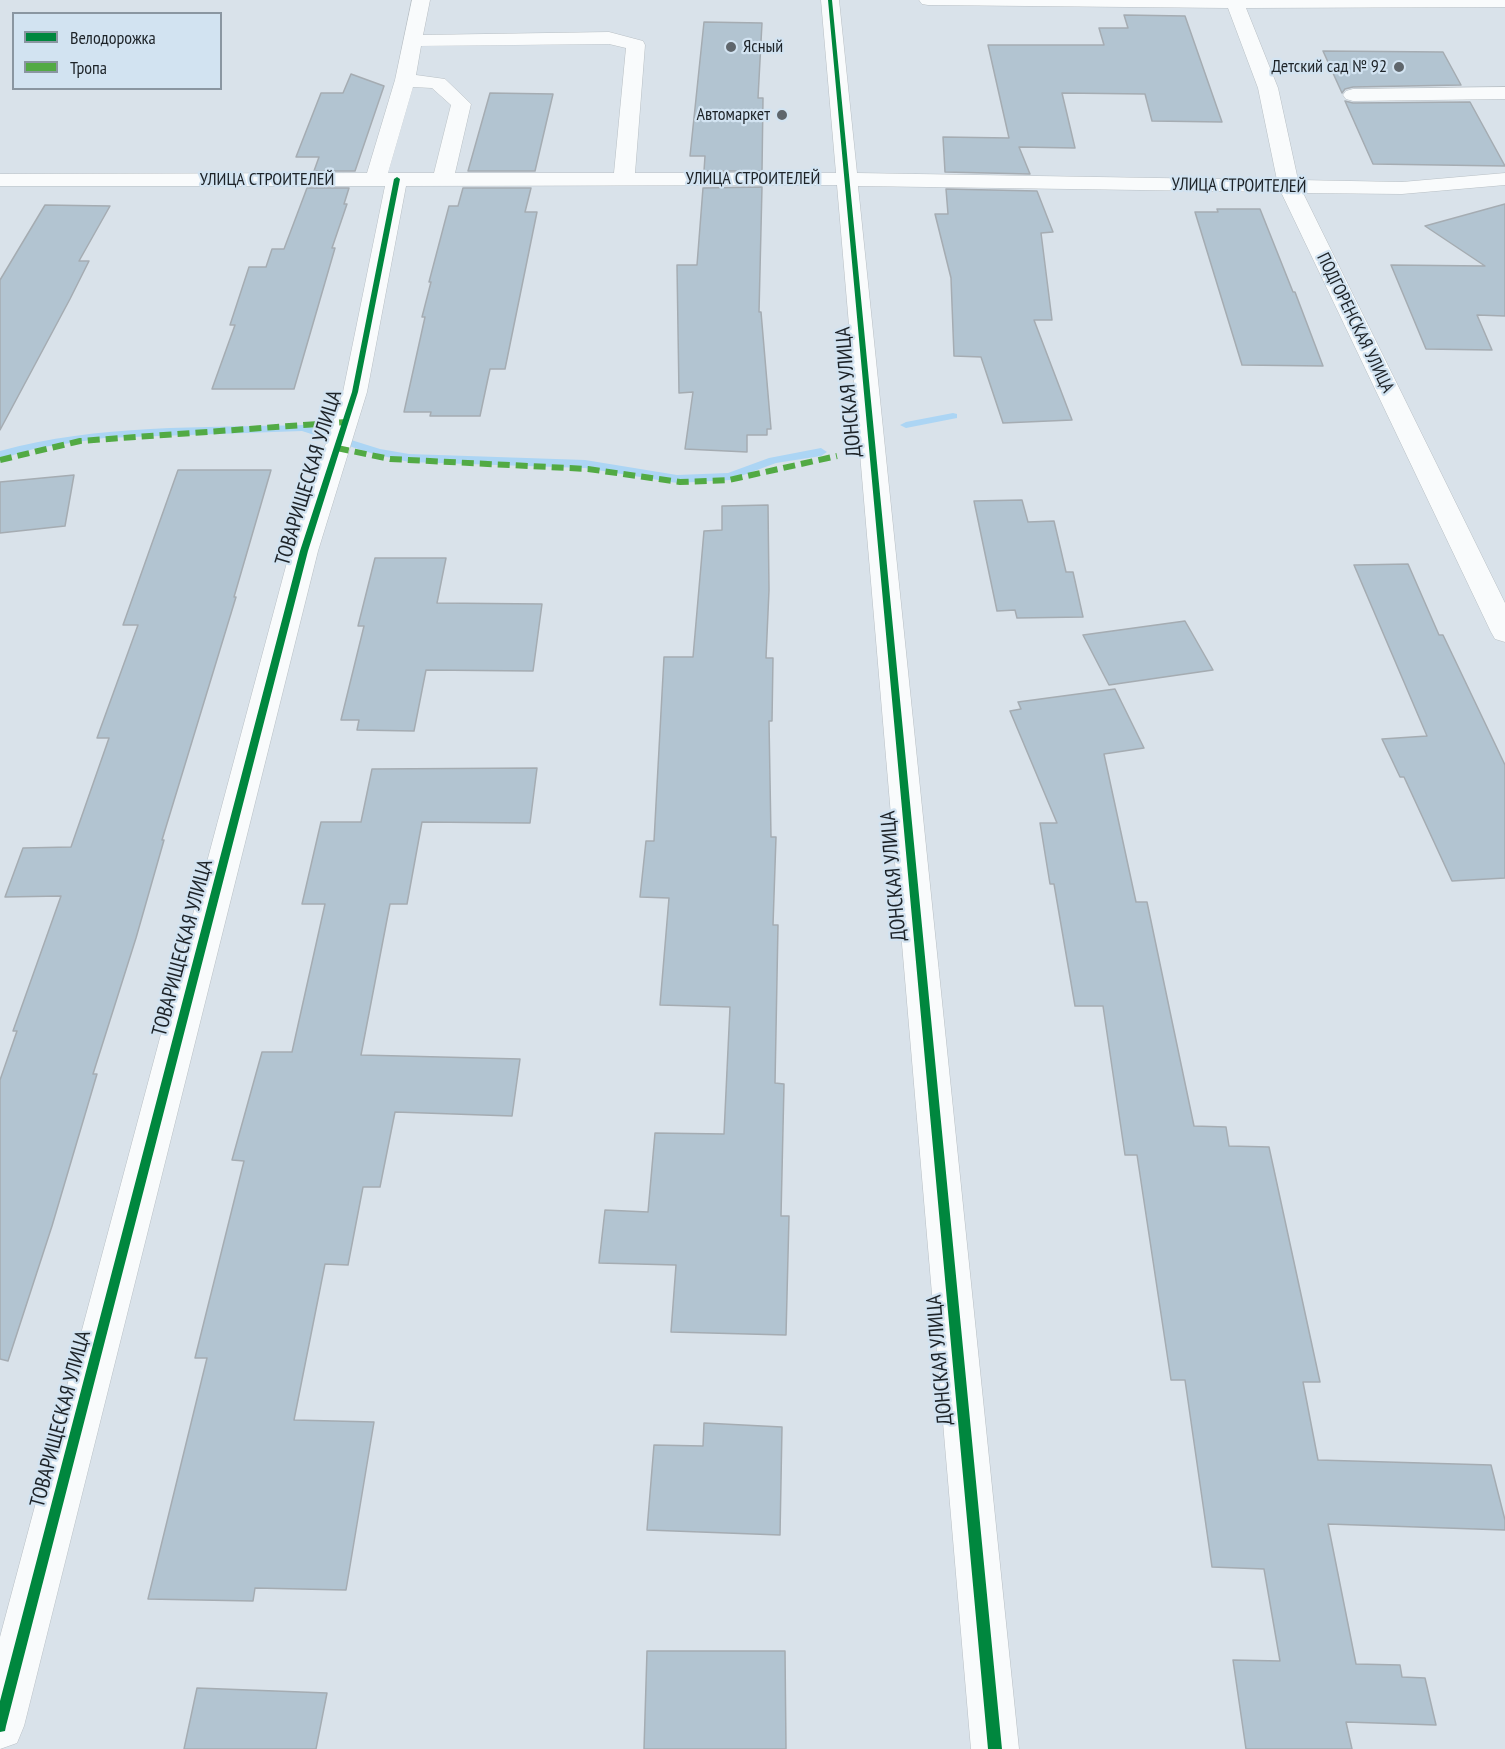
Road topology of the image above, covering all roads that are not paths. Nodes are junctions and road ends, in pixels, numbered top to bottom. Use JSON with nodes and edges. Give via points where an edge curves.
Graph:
{"nodes":[{"id":1,"x":420,"y":0,"type":"edge"},
{"id":2,"x":830,"y":0,"type":"edge"},
{"id":3,"x":928,"y":0,"type":"edge"},
{"id":4,"x":1338,"y":2,"type":"edge"},
{"id":5,"x":1505,"y":2,"type":"edge"},
{"id":6,"x":1235,"y":3,"type":"junction"},
{"id":7,"x":412,"y":41,"type":"junction"},
{"id":8,"x":405,"y":80,"type":"junction"},
{"id":9,"x":1505,"y":93,"type":"edge"},
{"id":10,"x":1353,"y":95,"type":"dead end"},
{"id":11,"x":386,"y":179,"type":"junction"},
{"id":12,"x":443,"y":179,"type":"junction"},
{"id":13,"x":847,"y":179,"type":"junction"},
{"id":14,"x":1505,"y":179,"type":"edge"},
{"id":15,"x":0,"y":180,"type":"edge"},
{"id":16,"x":624,"y":180,"type":"junction"},
{"id":17,"x":1289,"y":186,"type":"junction"},
{"id":18,"x":1505,"y":632,"type":"edge"},
{"id":19,"x":0,"y":1726,"type":"edge"},
{"id":20,"x":995,"y":1749,"type":"edge"}],
"edges":[{"from":1,"to":7,"type":"street","name":"ТОВАРИЩЕСКАЯ УЛИЦА"},
{"from":2,"to":13,"type":"street","name":"ДОНСКАЯ УЛИЦА"},
{"from":3,"to":6,"type":"street"},
{"from":4,"to":5,"type":"street"},
{"from":4,"to":6,"type":"street"},
{"from":6,"to":17,"type":"street","name":"ПОДГОРЕНСКАЯ УЛИЦА","via":[[1268,88]]},
{"from":7,"to":8,"type":"street","name":"ТОВАРИЩЕСКАЯ УЛИЦА"},
{"from":7,"to":16,"type":"street","via":[[609,38],[636,45]]},
{"from":8,"to":11,"type":"street","name":"ТОВАРИЩЕСКАЯ УЛИЦА"},
{"from":8,"to":12,"type":"street","via":[[438,83],[461,104]]},
{"from":9,"to":10,"type":"street"},
{"from":11,"to":12,"type":"street","name":"УЛИЦА СТРОИТЕЛЕЙ"},
{"from":11,"to":15,"type":"street","name":"УЛИЦА СТРОИТЕЛЕЙ"},
{"from":11,"to":19,"type":"street","name":"ТОВАРИЩЕСКАЯ УЛИЦА","via":[[355,392],[304,550]]},
{"from":12,"to":16,"type":"street","name":"УЛИЦА СТРОИТЕЛЕЙ"},
{"from":13,"to":16,"type":"street","name":"УЛИЦА СТРОИТЕЛЕЙ"},
{"from":13,"to":17,"type":"street","name":"УЛИЦА СТРОИТЕЛЕЙ"},
{"from":13,"to":20,"type":"street","name":"ДОНСКАЯ УЛИЦА"},
{"from":14,"to":17,"type":"street","name":"УЛИЦА СТРОИТЕЛЕЙ","via":[[1402,188]]},
{"from":17,"to":18,"type":"street","name":"ПОДГОРЕНСКАЯ УЛИЦА"}]}
